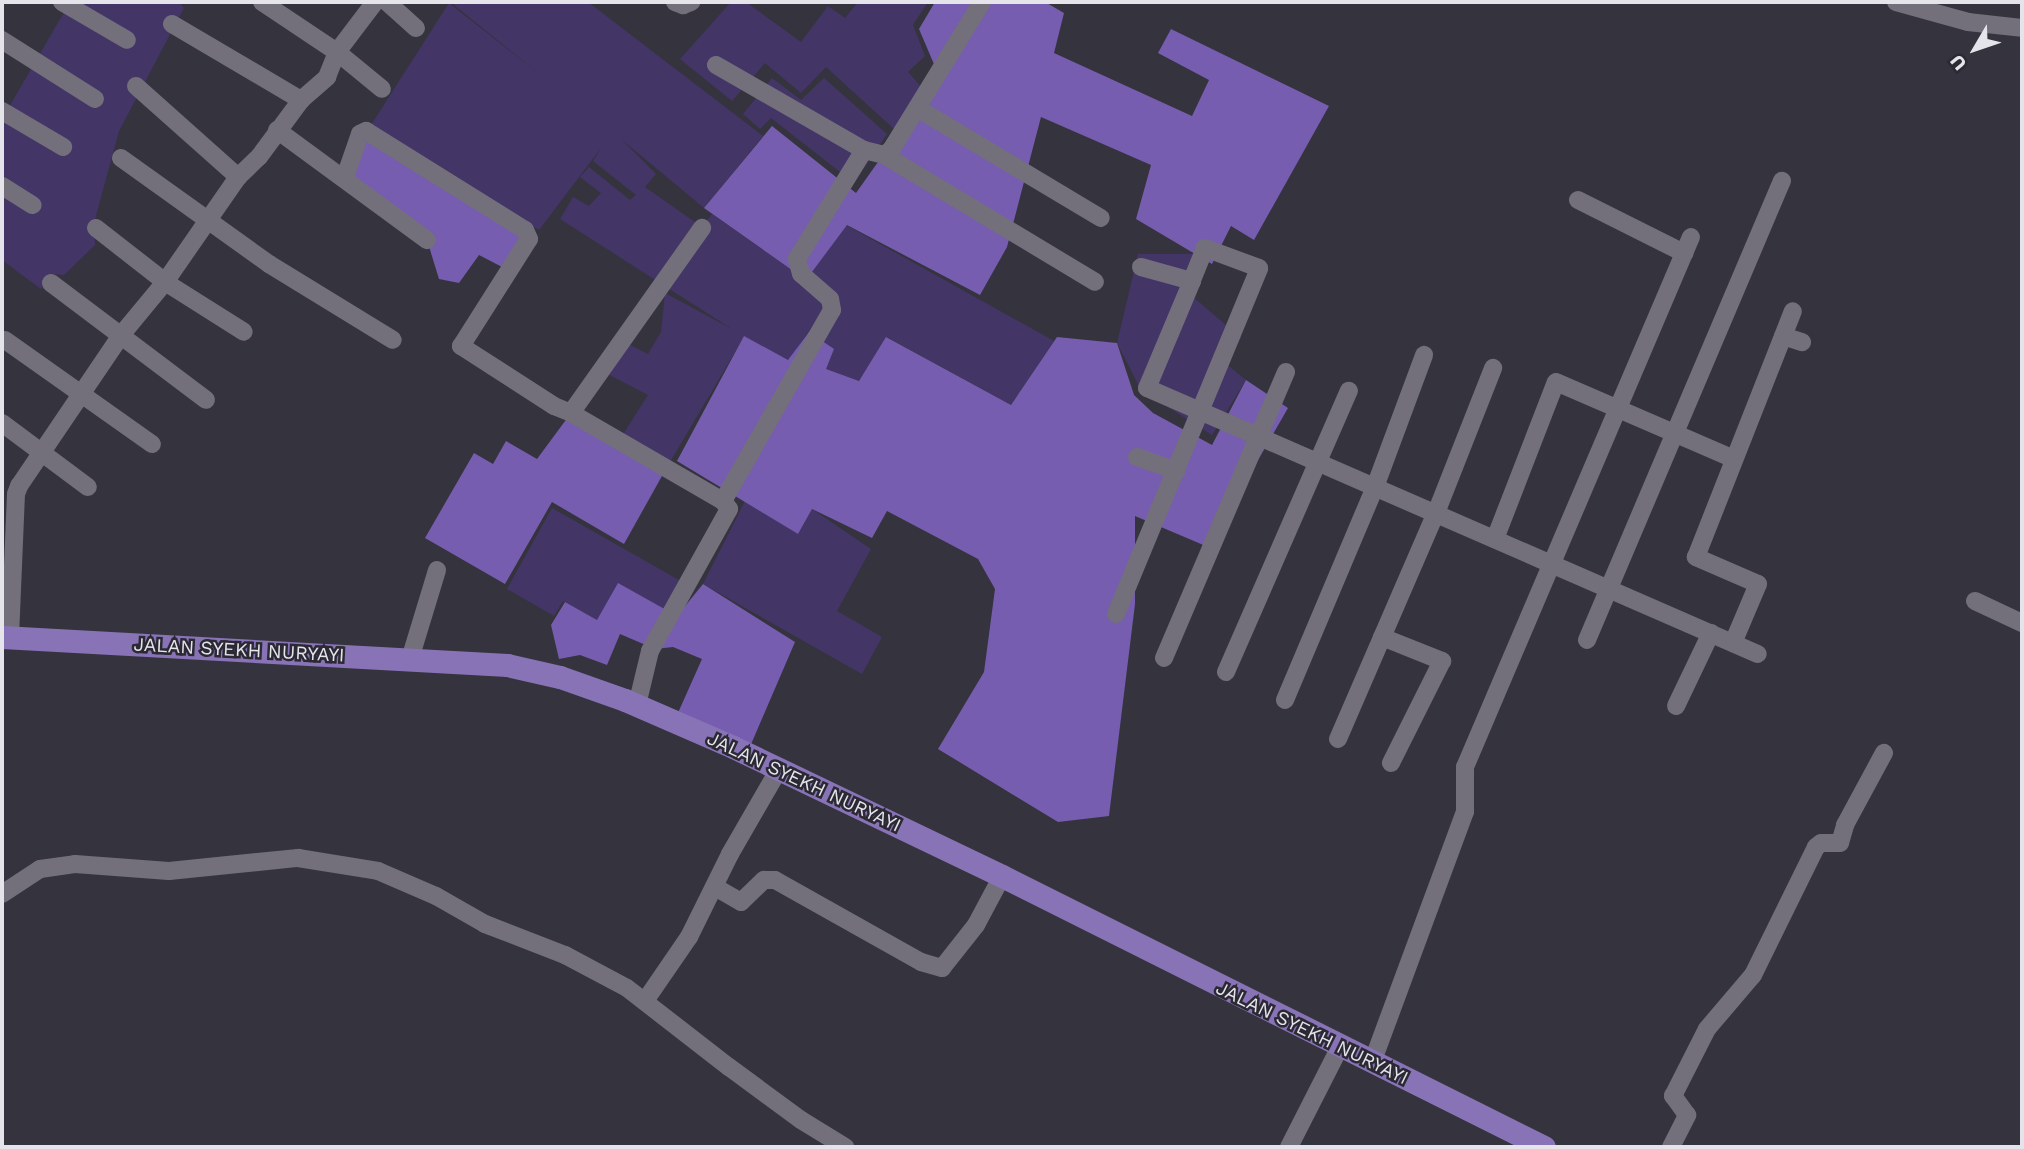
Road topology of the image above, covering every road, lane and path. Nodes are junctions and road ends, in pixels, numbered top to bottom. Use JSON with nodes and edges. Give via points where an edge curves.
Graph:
{"nodes":[{"id":1,"x":62,"y":2,"type":"edge"},
{"id":2,"x":262,"y":2,"type":"edge"},
{"id":3,"x":375,"y":2,"type":"edge"},
{"id":4,"x":387,"y":2,"type":"edge"},
{"id":5,"x":675,"y":2,"type":"edge"},
{"id":6,"x":691,"y":2,"type":"edge"},
{"id":7,"x":982,"y":2,"type":"edge"},
{"id":8,"x":1896,"y":2,"type":"edge"},
{"id":9,"x":172,"y":24,"type":"dead end"},
{"id":10,"x":416,"y":28,"type":"dead end"},
{"id":11,"x":2022,"y":28,"type":"edge"},
{"id":12,"x":2,"y":40,"type":"edge"},
{"id":13,"x":127,"y":40,"type":"dead end"},
{"id":14,"x":337,"y":52,"type":"junction"},
{"id":15,"x":716,"y":65,"type":"dead end"},
{"id":16,"x":136,"y":86,"type":"dead end"},
{"id":17,"x":382,"y":89,"type":"dead end"},
{"id":18,"x":95,"y":99,"type":"dead end"},
{"id":19,"x":301,"y":100,"type":"junction"},
{"id":20,"x":917,"y":108,"type":"junction"},
{"id":21,"x":2,"y":111,"type":"edge"},
{"id":22,"x":277,"y":130,"type":"junction"},
{"id":23,"x":63,"y":147,"type":"dead end"},
{"id":24,"x":864,"y":150,"type":"junction"},
{"id":25,"x":884,"y":155,"type":"junction"},
{"id":26,"x":121,"y":158,"type":"dead end"},
{"id":27,"x":238,"y":177,"type":"junction"},
{"id":28,"x":345,"y":177,"type":"junction"},
{"id":29,"x":1782,"y":181,"type":"dead end"},
{"id":30,"x":2,"y":186,"type":"edge"},
{"id":31,"x":1578,"y":200,"type":"dead end"},
{"id":32,"x":33,"y":205,"type":"dead end"},
{"id":33,"x":1101,"y":218,"type":"dead end"},
{"id":34,"x":207,"y":221,"type":"junction"},
{"id":35,"x":96,"y":228,"type":"dead end"},
{"id":36,"x":702,"y":228,"type":"dead end"},
{"id":37,"x":427,"y":240,"type":"dead end"},
{"id":38,"x":1141,"y":267,"type":"dead end"},
{"id":39,"x":1192,"y":281,"type":"junction"},
{"id":40,"x":165,"y":282,"type":"junction"},
{"id":41,"x":1095,"y":282,"type":"dead end"},
{"id":42,"x":51,"y":283,"type":"dead end"},
{"id":43,"x":1793,"y":311,"type":"dead end"},
{"id":44,"x":244,"y":332,"type":"dead end"},
{"id":45,"x":122,"y":334,"type":"junction"},
{"id":46,"x":1783,"y":336,"type":"junction"},
{"id":47,"x":5,"y":340,"type":"dead end"},
{"id":48,"x":393,"y":340,"type":"dead end"},
{"id":49,"x":1802,"y":342,"type":"dead end"},
{"id":50,"x":1424,"y":355,"type":"dead end"},
{"id":51,"x":1493,"y":368,"type":"dead end"},
{"id":52,"x":1286,"y":372,"type":"dead end"},
{"id":53,"x":1349,"y":391,"type":"dead end"},
{"id":54,"x":82,"y":394,"type":"junction"},
{"id":55,"x":206,"y":400,"type":"dead end"},
{"id":56,"x":1618,"y":409,"type":"junction"},
{"id":57,"x":570,"y":412,"type":"junction"},
{"id":58,"x":1201,"y":413,"type":"junction"},
{"id":59,"x":2,"y":423,"type":"edge"},
{"id":60,"x":1677,"y":435,"type":"junction"},
{"id":61,"x":1259,"y":438,"type":"junction"},
{"id":62,"x":152,"y":444,"type":"dead end"},
{"id":63,"x":42,"y":452,"type":"junction"},
{"id":64,"x":1136,"y":457,"type":"dead end"},
{"id":65,"x":1734,"y":459,"type":"junction"},
{"id":66,"x":1318,"y":463,"type":"junction"},
{"id":67,"x":1177,"y":471,"type":"junction"},
{"id":68,"x":88,"y":487,"type":"dead end"},
{"id":69,"x":1375,"y":487,"type":"junction"},
{"id":70,"x":723,"y":501,"type":"junction"},
{"id":71,"x":1436,"y":513,"type":"junction"},
{"id":72,"x":1495,"y":538,"type":"junction"},
{"id":73,"x":8,"y":559,"type":"edge"},
{"id":74,"x":1552,"y":563,"type":"junction"},
{"id":75,"x":437,"y":569,"type":"dead end"},
{"id":76,"x":1609,"y":588,"type":"junction"},
{"id":77,"x":1975,"y":601,"type":"dead end"},
{"id":78,"x":1116,"y":614,"type":"dead end"},
{"id":79,"x":2022,"y":624,"type":"edge"},
{"id":80,"x":1711,"y":634,"type":"junction"},
{"id":81,"x":6,"y":637,"type":"edge"},
{"id":82,"x":1382,"y":637,"type":"junction"},
{"id":83,"x":1587,"y":640,"type":"dead end"},
{"id":84,"x":1733,"y":643,"type":"junction"},
{"id":85,"x":1758,"y":654,"type":"dead end"},
{"id":86,"x":1164,"y":658,"type":"dead end"},
{"id":87,"x":410,"y":659,"type":"junction"},
{"id":88,"x":1226,"y":672,"type":"dead end"},
{"id":89,"x":1285,"y":700,"type":"dead end"},
{"id":90,"x":637,"y":705,"type":"junction"},
{"id":91,"x":1676,"y":706,"type":"dead end"},
{"id":92,"x":1338,"y":739,"type":"dead end"},
{"id":93,"x":1884,"y":753,"type":"dead end"},
{"id":94,"x":1391,"y":763,"type":"dead end"},
{"id":95,"x":779,"y":769,"type":"junction"},
{"id":96,"x":1002,"y":876,"type":"junction"},
{"id":97,"x":715,"y":887,"type":"junction"},
{"id":98,"x":2,"y":894,"type":"edge"},
{"id":99,"x":648,"y":996,"type":"junction"},
{"id":100,"x":1340,"y":1047,"type":"junction"},
{"id":101,"x":1372,"y":1063,"type":"junction"},
{"id":102,"x":845,"y":1147,"type":"edge"},
{"id":103,"x":1289,"y":1147,"type":"edge"},
{"id":104,"x":1544,"y":1147,"type":"edge"},
{"id":105,"x":1671,"y":1147,"type":"edge"}],
"edges":[{"from":1,"to":13,"type":"street"},
{"from":2,"to":14,"type":"street"},
{"from":3,"to":14,"type":"street"},
{"from":4,"to":10,"type":"street"},
{"from":5,"to":6,"type":"street"},
{"from":7,"to":20,"type":"street"},
{"from":8,"to":11,"type":"street","via":[[1968,22]]},
{"from":9,"to":19,"type":"street"},
{"from":12,"to":18,"type":"street"},
{"from":14,"to":17,"type":"street"},
{"from":14,"to":19,"type":"street","via":[[327,77]]},
{"from":15,"to":24,"type":"street"},
{"from":16,"to":27,"type":"street"},
{"from":19,"to":22,"type":"street"},
{"from":20,"to":25,"type":"street"},
{"from":20,"to":33,"type":"street"},
{"from":21,"to":23,"type":"street"},
{"from":22,"to":27,"type":"street"},
{"from":22,"to":28,"type":"street"},
{"from":24,"to":25,"type":"street"},
{"from":24,"to":70,"type":"street","via":[[797,259],[801,274],[830,299],[832,310]]},
{"from":25,"to":41,"type":"street"},
{"from":26,"to":34,"type":"street"},
{"from":27,"to":34,"type":"street"},
{"from":28,"to":37,"type":"street"},
{"from":28,"to":57,"type":"street","via":[[360,134],[366,131],[525,230],[528,239],[461,345]]},
{"from":29,"to":60,"type":"street"},
{"from":30,"to":32,"type":"street"},
{"from":31,"to":56,"type":"street","via":[[1688,245]]},
{"from":34,"to":40,"type":"street"},
{"from":34,"to":48,"type":"street"},
{"from":35,"to":40,"type":"street"},
{"from":36,"to":57,"type":"street"},
{"from":38,"to":39,"type":"street"},
{"from":39,"to":58,"type":"street","via":[[1147,388]]},
{"from":39,"to":58,"type":"street","via":[[1205,248],[1259,268]]},
{"from":40,"to":44,"type":"street"},
{"from":40,"to":45,"type":"street"},
{"from":42,"to":45,"type":"street"},
{"from":43,"to":46,"type":"street"},
{"from":45,"to":54,"type":"street"},
{"from":45,"to":55,"type":"street"},
{"from":46,"to":49,"type":"street"},
{"from":46,"to":65,"type":"street"},
{"from":47,"to":54,"type":"street"},
{"from":50,"to":69,"type":"street"},
{"from":51,"to":71,"type":"street"},
{"from":52,"to":61,"type":"street"},
{"from":53,"to":66,"type":"street"},
{"from":54,"to":62,"type":"street"},
{"from":54,"to":63,"type":"street"},
{"from":56,"to":60,"type":"street"},
{"from":56,"to":72,"type":"street","via":[[1556,382]]},
{"from":56,"to":74,"type":"street"},
{"from":57,"to":70,"type":"street"},
{"from":58,"to":61,"type":"street"},
{"from":58,"to":67,"type":"street"},
{"from":59,"to":63,"type":"street"},
{"from":60,"to":65,"type":"street"},
{"from":60,"to":76,"type":"street"},
{"from":61,"to":66,"type":"street"},
{"from":61,"to":86,"type":"street"},
{"from":63,"to":68,"type":"street"},
{"from":63,"to":73,"type":"street","via":[[16,494]]},
{"from":64,"to":67,"type":"street"},
{"from":65,"to":84,"type":"street","via":[[1696,557],[1758,584]]},
{"from":66,"to":69,"type":"street"},
{"from":66,"to":88,"type":"street"},
{"from":67,"to":78,"type":"street"},
{"from":69,"to":71,"type":"street"},
{"from":69,"to":89,"type":"street"},
{"from":70,"to":90,"type":"street","via":[[729,509],[726,519],[661,628],[650,651]]},
{"from":71,"to":72,"type":"street"},
{"from":71,"to":82,"type":"street"},
{"from":72,"to":74,"type":"street"},
{"from":73,"to":81,"type":"street"},
{"from":74,"to":76,"type":"street"},
{"from":74,"to":101,"type":"street","via":[[1465,767],[1465,812]]},
{"from":75,"to":87,"type":"street"},
{"from":76,"to":80,"type":"street"},
{"from":76,"to":83,"type":"street"},
{"from":77,"to":79,"type":"street"},
{"from":80,"to":84,"type":"street"},
{"from":80,"to":91,"type":"street"},
{"from":81,"to":87,"type":"main road","name":"JALAN SYEKH NURYAYI"},
{"from":82,"to":92,"type":"street"},
{"from":82,"to":94,"type":"street","via":[[1442,661]]},
{"from":84,"to":85,"type":"street"},
{"from":87,"to":90,"type":"main road","name":"JALAN SYEKH NURYAYI","via":[[507,664],[560,677]]},
{"from":90,"to":95,"type":"main road","name":"JALAN SYEKH NURYAYI"},
{"from":93,"to":105,"type":"street","via":[[1840,843],[1816,847],[1753,975],[1707,1029],[1673,1096],[1687,1115]]},
{"from":95,"to":96,"type":"main road","name":"JALAN SYEKH NURYAYI"},
{"from":95,"to":97,"type":"street"},
{"from":96,"to":97,"type":"street","via":[[976,925],[942,968],[921,962],[775,880],[764,880],[741,902]]},
{"from":96,"to":100,"type":"main road","name":"JALAN SYEKH NURYAYI"},
{"from":97,"to":99,"type":"street","via":[[690,937]]},
{"from":98,"to":99,"type":"street","via":[[40,869],[75,864],[169,872],[298,858],[378,871]]},
{"from":99,"to":102,"type":"street","via":[[739,1075]]},
{"from":100,"to":101,"type":"main road","name":"JALAN SYEKH NURYAYI"},
{"from":100,"to":103,"type":"street"},
{"from":101,"to":104,"type":"main road","name":"JALAN SYEKH NURYAYI"}]}
